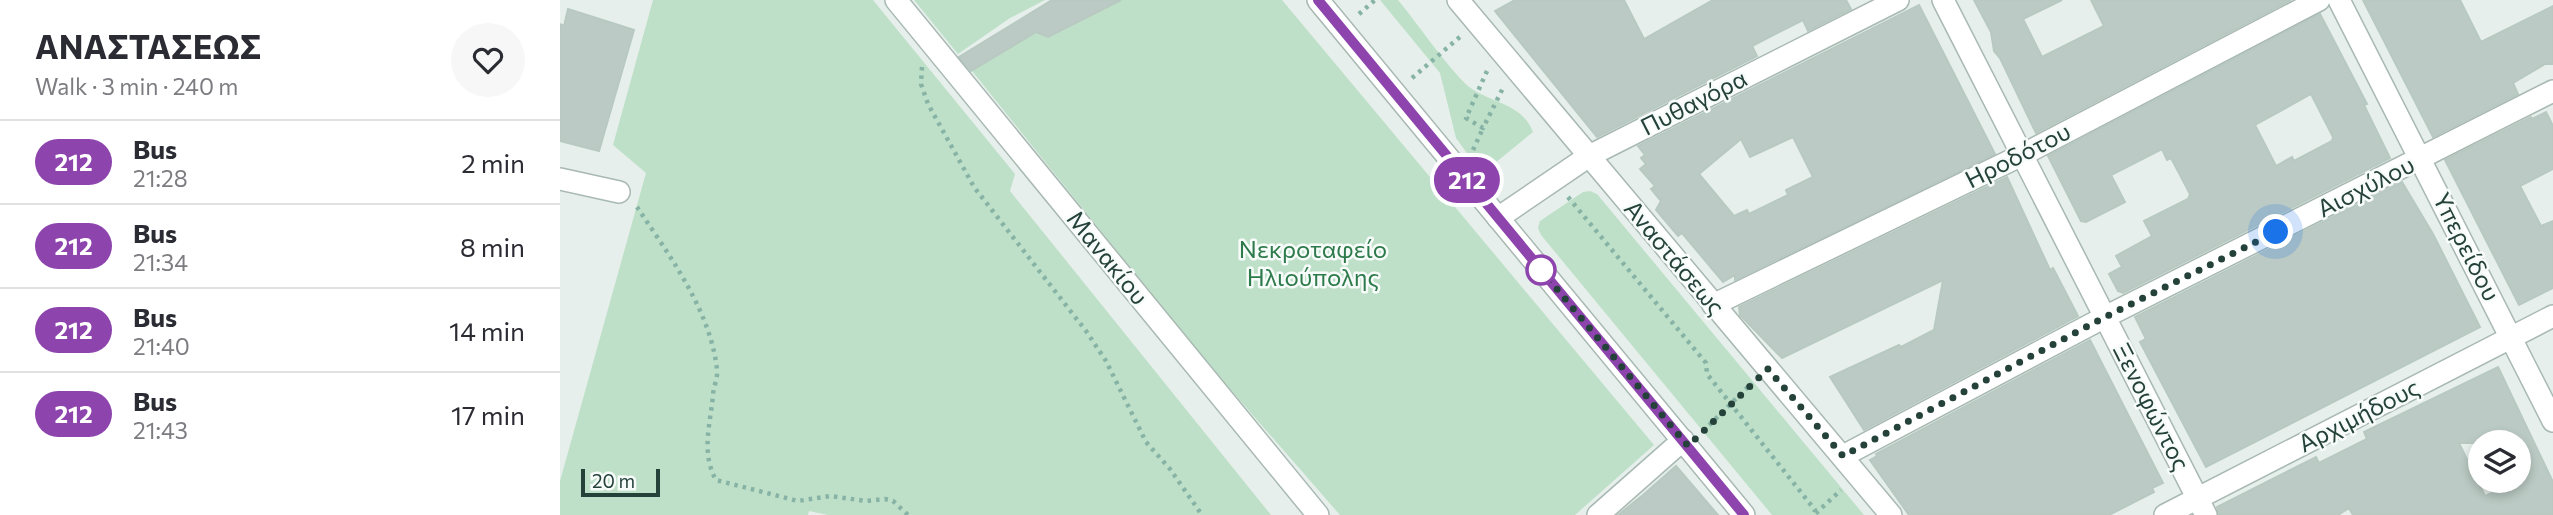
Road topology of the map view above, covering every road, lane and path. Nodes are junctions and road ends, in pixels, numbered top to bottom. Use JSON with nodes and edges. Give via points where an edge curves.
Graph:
{"nodes":[{"id":1,"x":896,"y":0,"type":"edge"},
{"id":2,"x":1318,"y":0,"type":"edge"},
{"id":3,"x":1898,"y":0,"type":"edge"},
{"id":4,"x":1942,"y":0,"type":"edge"},
{"id":5,"x":2319,"y":0,"type":"edge"},
{"id":6,"x":2339,"y":0,"type":"edge"},
{"id":7,"x":1469,"y":8,"type":"edge"},
{"id":8,"x":935,"y":48,"type":"junction"},
{"id":9,"x":1497,"y":48,"type":"junction"},
{"id":10,"x":1513,"y":66,"type":"junction"},
{"id":11,"x":2553,"y":91,"type":"edge"},
{"id":12,"x":1395,"y":93,"type":"junction"},
{"id":13,"x":2022,"y":155,"type":"junction"},
{"id":14,"x":1589,"y":156,"type":"junction"},
{"id":15,"x":2422,"y":159,"type":"junction"},
{"id":16,"x":560,"y":178,"type":"edge"},
{"id":17,"x":1554,"y":180,"type":"junction"},
{"id":18,"x":619,"y":192,"type":"joint"},
{"id":19,"x":1498,"y":218,"type":"junction"},
{"id":20,"x":1713,"y":305,"type":"junction"},
{"id":21,"x":2553,"y":316,"type":"edge"},
{"id":22,"x":2105,"y":317,"type":"junction"},
{"id":23,"x":2512,"y":337,"type":"junction"},
{"id":24,"x":1768,"y":369,"type":"junction"},
{"id":25,"x":1729,"y":405,"type":"junction"},
{"id":26,"x":2553,"y":421,"type":"edge"},
{"id":27,"x":1685,"y":443,"type":"junction"},
{"id":28,"x":1843,"y":456,"type":"junction"},
{"id":29,"x":1858,"y":475,"type":"junction"},
{"id":30,"x":2202,"y":507,"type":"edge"},
{"id":31,"x":908,"y":515,"type":"edge"},
{"id":32,"x":1202,"y":515,"type":"edge"},
{"id":33,"x":1318,"y":515,"type":"edge"},
{"id":34,"x":1598,"y":515,"type":"edge"},
{"id":35,"x":1744,"y":515,"type":"edge"},
{"id":36,"x":1814,"y":515,"type":"edge"},
{"id":37,"x":1891,"y":515,"type":"edge"},
{"id":38,"x":2165,"y":515,"type":"edge"}],
"edges":[{"from":1,"to":8,"type":"street","name":"Μανακίου"},
{"from":2,"to":12,"type":"street"},
{"from":3,"to":14,"type":"street","name":"Πυθαγόρα"},
{"from":4,"to":13,"type":"street","name":"Ξενοφώντος"},
{"from":5,"to":13,"type":"street","name":"Ηροδότου"},
{"from":6,"to":15,"type":"street","name":"Υπερείδου"},
{"from":7,"to":9,"type":"street","name":"Αναστάσεως"},
{"from":7,"to":12,"type":"path"},
{"from":8,"to":32,"type":"path","via":[[920,69],[921,84],[953,151],[995,215],[1086,331],[1146,442]]},
{"from":8,"to":33,"type":"street","name":"Μανακίου"},
{"from":9,"to":10,"type":"street","name":"Αναστάσεως"},
{"from":9,"to":10,"type":"path","via":[[1466,118],[1483,128]]},
{"from":10,"to":14,"type":"street","name":"Αναστάσεως"},
{"from":11,"to":15,"type":"street","name":"Αισχύλου"},
{"from":12,"to":19,"type":"street"},
{"from":13,"to":20,"type":"street","name":"Ηροδότου"},
{"from":13,"to":22,"type":"street","name":"Ξενοφώντος"},
{"from":14,"to":17,"type":"street","name":"Πυθαγόρα"},
{"from":14,"to":20,"type":"street","name":"Αναστάσεως"},
{"from":15,"to":22,"type":"street","name":"Αισχύλου"},
{"from":15,"to":23,"type":"street","name":"Υπερείδου"},
{"from":16,"to":18,"type":"street"},
{"from":17,"to":19,"type":"street","name":"Πυθαγόρα"},
{"from":17,"to":25,"type":"path","via":[[1706,363],[1707,374]]},
{"from":18,"to":31,"type":"path","via":[[634,202],[708,330],[717,374],[706,445],[716,480],[798,501],[830,496],[885,499]]},
{"from":19,"to":27,"type":"street"},
{"from":20,"to":24,"type":"street","name":"Αναστάσεως"},
{"from":21,"to":23,"type":"street","name":"Αρχιμήδους"},
{"from":22,"to":28,"type":"street","name":"Αισχύλου"},
{"from":22,"to":30,"type":"street","name":"Ξενοφώντος"},
{"from":23,"to":26,"type":"street","name":"Υπερείδου"},
{"from":23,"to":30,"type":"street","name":"Αρχιμήδους"},
{"from":24,"to":25,"type":"path"},
{"from":24,"to":28,"type":"street","name":"Αναστάσεως"},
{"from":25,"to":27,"type":"path"},
{"from":25,"to":36,"type":"path","via":[[1815,510]]},
{"from":27,"to":34,"type":"street"},
{"from":27,"to":35,"type":"street"},
{"from":28,"to":29,"type":"street","name":"Αναστάσεως"},
{"from":29,"to":36,"type":"path"},
{"from":29,"to":37,"type":"street","name":"Αναστάσεως"},
{"from":30,"to":38,"type":"street","name":"Αρχιμήδους"}]}
